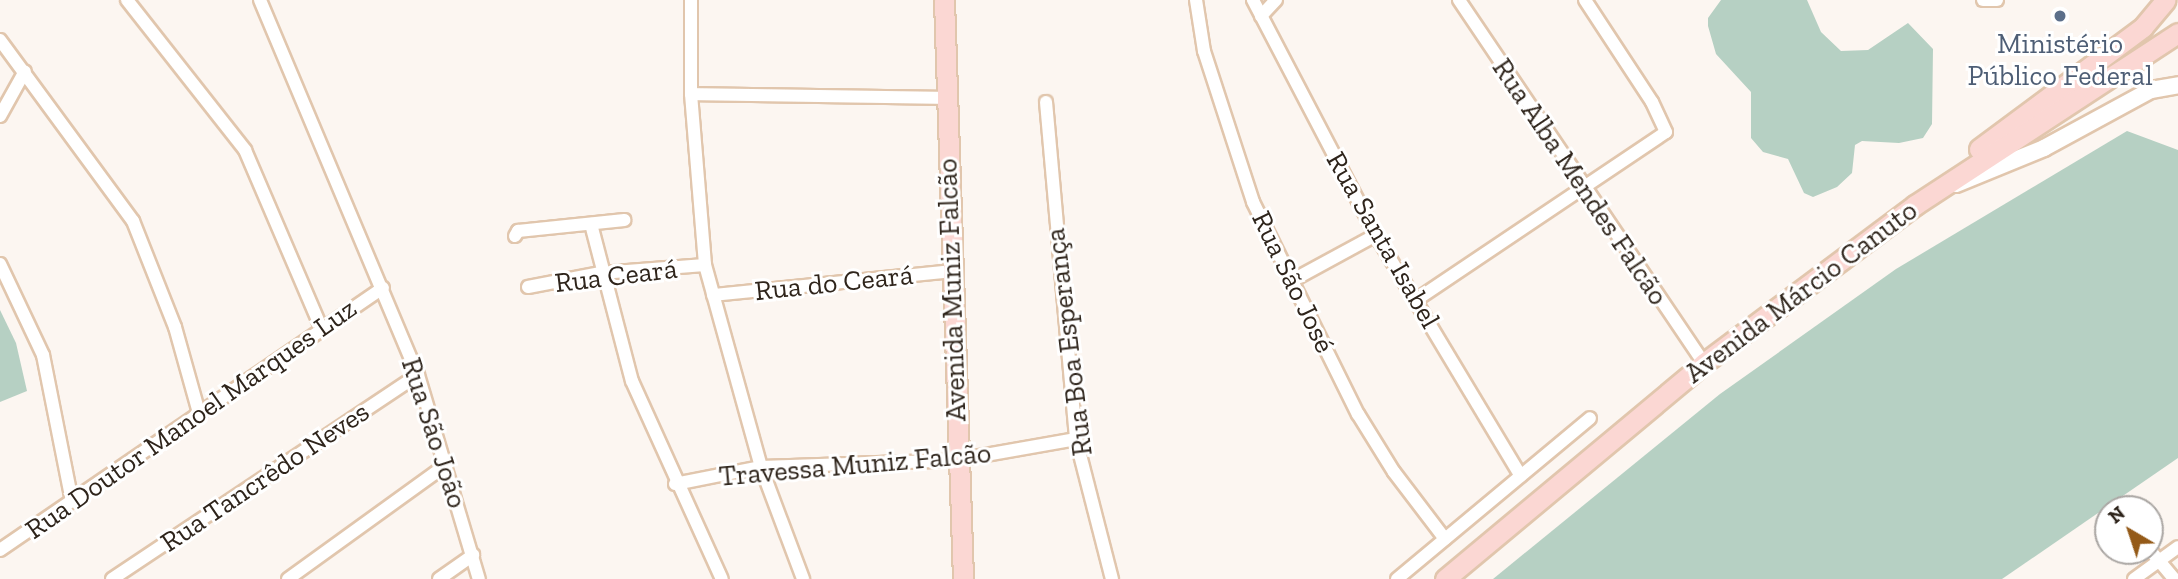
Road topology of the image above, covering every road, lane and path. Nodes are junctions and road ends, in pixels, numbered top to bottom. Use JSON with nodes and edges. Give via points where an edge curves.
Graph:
{"nodes":[{"id":1,"x":127,"y":0,"type":"edge"},
{"id":2,"x":260,"y":0,"type":"edge"},
{"id":3,"x":691,"y":0,"type":"edge"},
{"id":4,"x":944,"y":0,"type":"edge"},
{"id":5,"x":1196,"y":0,"type":"edge"},
{"id":6,"x":1253,"y":0,"type":"edge"},
{"id":7,"x":1276,"y":0,"type":"edge"},
{"id":8,"x":1459,"y":0,"type":"edge"},
{"id":9,"x":1585,"y":0,"type":"edge"},
{"id":10,"x":2166,"y":0,"type":"edge"},
{"id":11,"x":1261,"y":16,"type":"junction"},
{"id":12,"x":2178,"y":33,"type":"edge"},
{"id":13,"x":0,"y":40,"type":"edge"},
{"id":14,"x":25,"y":71,"type":"junction"},
{"id":15,"x":2178,"y":85,"type":"edge"},
{"id":16,"x":691,"y":93,"type":"junction"},
{"id":17,"x":946,"y":98,"type":"junction"},
{"id":18,"x":1046,"y":102,"type":"dead end"},
{"id":19,"x":0,"y":116,"type":"edge"},
{"id":20,"x":1584,"y":189,"type":"junction"},
{"id":21,"x":1937,"y":190,"type":"junction"},
{"id":22,"x":1914,"y":205,"type":"junction"},
{"id":23,"x":624,"y":220,"type":"dead end"},
{"id":24,"x":591,"y":224,"type":"junction"},
{"id":25,"x":1376,"y":235,"type":"junction"},
{"id":26,"x":515,"y":236,"type":"dead end"},
{"id":27,"x":0,"y":264,"type":"edge"},
{"id":28,"x":705,"y":265,"type":"junction"},
{"id":29,"x":955,"y":271,"type":"junction"},
{"id":30,"x":601,"y":273,"type":"junction"},
{"id":31,"x":1293,"y":280,"type":"junction"},
{"id":32,"x":527,"y":286,"type":"dead end"},
{"id":33,"x":383,"y":288,"type":"junction"},
{"id":34,"x":713,"y":295,"type":"junction"},
{"id":35,"x":1416,"y":300,"type":"junction"},
{"id":36,"x":321,"y":327,"type":"junction"},
{"id":37,"x":1704,"y":363,"type":"junction"},
{"id":38,"x":418,"y":375,"type":"junction"},
{"id":39,"x":199,"y":412,"type":"junction"},
{"id":40,"x":1590,"y":418,"type":"dead end"},
{"id":41,"x":1076,"y":439,"type":"junction"},
{"id":42,"x":957,"y":460,"type":"junction"},
{"id":43,"x":446,"y":465,"type":"junction"},
{"id":44,"x":761,"y":467,"type":"junction"},
{"id":45,"x":1521,"y":476,"type":"junction"},
{"id":46,"x":676,"y":484,"type":"junction"},
{"id":47,"x":72,"y":501,"type":"junction"},
{"id":48,"x":1445,"y":539,"type":"junction"},
{"id":49,"x":0,"y":550,"type":"edge"},
{"id":50,"x":473,"y":555,"type":"junction"},
{"id":51,"x":2153,"y":565,"type":"edge"},
{"id":52,"x":112,"y":579,"type":"edge"},
{"id":53,"x":288,"y":579,"type":"edge"},
{"id":54,"x":439,"y":579,"type":"edge"},
{"id":55,"x":479,"y":579,"type":"edge"},
{"id":56,"x":722,"y":579,"type":"edge"},
{"id":57,"x":803,"y":579,"type":"edge"},
{"id":58,"x":963,"y":579,"type":"edge"},
{"id":59,"x":1112,"y":579,"type":"edge"},
{"id":60,"x":1397,"y":579,"type":"edge"},
{"id":61,"x":1445,"y":579,"type":"edge"},
{"id":62,"x":2134,"y":579,"type":"edge"}],
"edges":[{"from":1,"to":36,"type":"street","via":[[246,150]]},
{"from":2,"to":33,"type":"street","name":"Rua São João"},
{"from":3,"to":16,"type":"street"},
{"from":4,"to":17,"type":"main road","name":"Avenida Muniz Falcão"},
{"from":5,"to":31,"type":"street","name":"Rua São José","via":[[1204,51],[1237,158]]},
{"from":6,"to":11,"type":"street","name":"Rua Santa Isabel"},
{"from":7,"to":11,"type":"street"},
{"from":8,"to":20,"type":"street","name":"Rua Alba Mendes Falcão"},
{"from":9,"to":20,"type":"street","via":[[1667,127],[1664,135]]},
{"from":10,"to":22,"type":"main road","via":[[2143,27],[1964,160]]},
{"from":11,"to":25,"type":"street","name":"Rua Santa Isabel"},
{"from":12,"to":21,"type":"main road","name":"Avenida Márcio Canuto"},
{"from":13,"to":14,"type":"street"},
{"from":14,"to":19,"type":"street"},
{"from":14,"to":39,"type":"street","via":[[133,221],[175,327]]},
{"from":15,"to":21,"type":"main road","via":[[2151,90],[2044,148]]},
{"from":16,"to":17,"type":"street","via":[[767,100]]},
{"from":16,"to":28,"type":"street"},
{"from":17,"to":29,"type":"main road","name":"Avenida Muniz Falcão"},
{"from":18,"to":41,"type":"street","name":"Rua Boa Esperança"},
{"from":20,"to":35,"type":"street"},
{"from":20,"to":37,"type":"street","name":"Rua Alba Mendes Falcão"},
{"from":21,"to":22,"type":"main road","name":"Avenida Márcio Canuto"},
{"from":22,"to":37,"type":"main road","name":"Avenida Márcio Canuto"},
{"from":23,"to":24,"type":"street"},
{"from":24,"to":26,"type":"street","via":[[518,231]]},
{"from":24,"to":30,"type":"street"},
{"from":25,"to":31,"type":"street"},
{"from":25,"to":35,"type":"street","name":"Rua Santa Isabel"},
{"from":27,"to":47,"type":"street","via":[[43,355]]},
{"from":28,"to":30,"type":"street","name":"Rua Ceará"},
{"from":28,"to":34,"type":"street"},
{"from":29,"to":34,"type":"street","name":"Rua do Ceará"},
{"from":29,"to":42,"type":"main road","name":"Avenida Muniz Falcão"},
{"from":30,"to":32,"type":"street","name":"Rua Ceará"},
{"from":30,"to":46,"type":"street","via":[[632,382]]},
{"from":31,"to":48,"type":"street","name":"Rua São José","via":[[1371,437]]},
{"from":33,"to":36,"type":"street","name":"Rua Doutor Manoel Marques Luz"},
{"from":33,"to":38,"type":"street","name":"Rua São João"},
{"from":34,"to":44,"type":"street"},
{"from":35,"to":45,"type":"street","name":"Rua Santa Isabel"},
{"from":36,"to":39,"type":"street","name":"Rua Doutor Manoel Marques Luz"},
{"from":37,"to":61,"type":"main road","name":"Avenida Márcio Canuto"},
{"from":38,"to":43,"type":"street","name":"Rua São João"},
{"from":38,"to":52,"type":"street","name":"Rua Tancrêdo Neves"},
{"from":39,"to":47,"type":"street","name":"Rua Doutor Manoel Marques Luz"},
{"from":40,"to":45,"type":"street"},
{"from":41,"to":42,"type":"street","name":"Travessa Muniz Falcão"},
{"from":41,"to":59,"type":"street","name":"Rua Boa Esperança"},
{"from":42,"to":44,"type":"street","name":"Travessa Muniz Falcão"},
{"from":42,"to":58,"type":"main road","name":"Avenida Muniz Falcão"},
{"from":43,"to":50,"type":"street","name":"Rua São João"},
{"from":43,"to":53,"type":"street"},
{"from":44,"to":46,"type":"street","name":"Travessa Muniz Falcão"},
{"from":44,"to":57,"type":"street"},
{"from":45,"to":48,"type":"street"},
{"from":46,"to":56,"type":"street"},
{"from":47,"to":49,"type":"street","name":"Rua Doutor Manoel Marques Luz"},
{"from":48,"to":60,"type":"street"},
{"from":50,"to":54,"type":"street"},
{"from":50,"to":55,"type":"street","name":"Rua São João"},
{"from":51,"to":62,"type":"street"}]}
